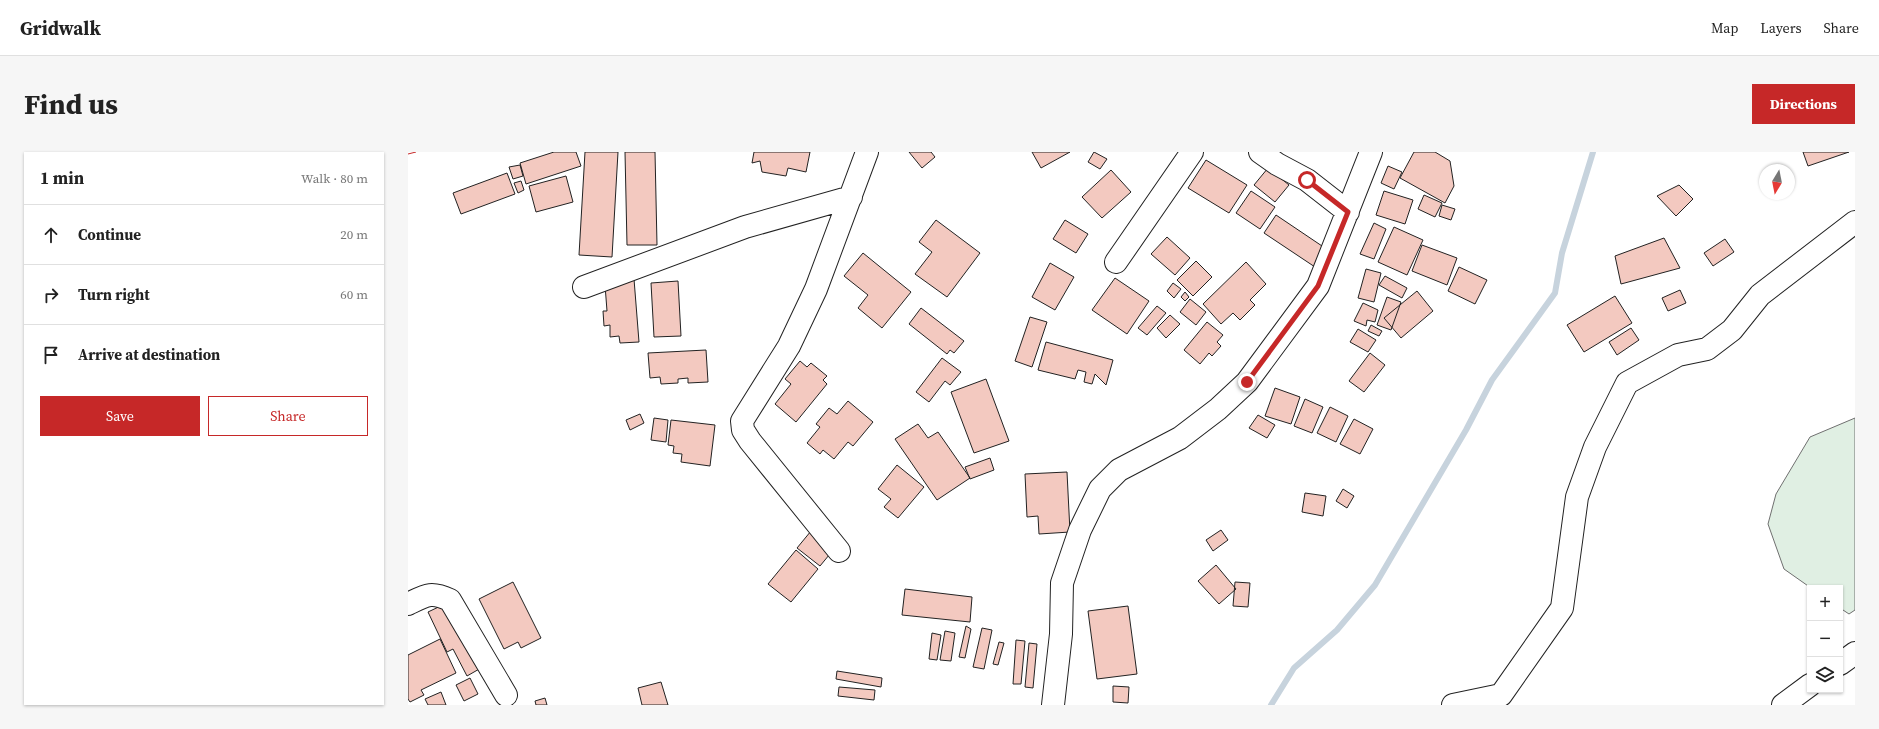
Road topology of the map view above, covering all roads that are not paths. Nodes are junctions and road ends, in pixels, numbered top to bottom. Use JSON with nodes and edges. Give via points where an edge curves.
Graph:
{"nodes":[{"id":1,"x":867,"y":152,"type":"edge"},
{"id":2,"x":1192,"y":152,"type":"edge"},
{"id":3,"x":1260,"y":152,"type":"edge"},
{"id":4,"x":1371,"y":152,"type":"edge"},
{"id":5,"x":851,"y":197,"type":"junction"},
{"id":6,"x":1348,"y":212,"type":"junction"},
{"id":7,"x":1855,"y":222,"type":"edge"},
{"id":8,"x":1116,"y":262,"type":"dead end"},
{"id":9,"x":584,"y":287,"type":"dead end"},
{"id":10,"x":838,"y":551,"type":"dead end"},
{"id":11,"x":408,"y":604,"type":"edge"},
{"id":12,"x":1855,"y":653,"type":"edge"},
{"id":13,"x":1843,"y":662,"type":"edge"},
{"id":14,"x":1807,"y":688,"type":"edge"},
{"id":15,"x":506,"y":695,"type":"dead end"},
{"id":16,"x":1053,"y":705,"type":"edge"},
{"id":17,"x":1453,"y":705,"type":"edge"},
{"id":18,"x":1783,"y":705,"type":"edge"}],
"edges":[{"from":1,"to":5,"type":"street"},
{"from":2,"to":8,"type":"street"},
{"from":3,"to":6,"type":"street","via":[[1307,180]]},
{"from":4,"to":6,"type":"street"},
{"from":5,"to":9,"type":"street","via":[[745,227]]},
{"from":5,"to":10,"type":"street","via":[[816,289],[789,346],[742,421],[743,430],[750,441]]},
{"from":6,"to":16,"type":"street","via":[[1318,286],[1247,382],[1218,409],[1180,438],[1119,470],[1100,489],[1080,530],[1062,583],[1061,634]]},
{"from":7,"to":17,"type":"street","via":[[1760,295],[1732,330],[1707,349],[1678,355],[1627,383],[1595,447],[1578,497],[1562,608],[1501,695]]},
{"from":11,"to":15,"type":"street","via":[[428,594],[440,595],[450,600]]},
{"from":12,"to":13,"type":"street"},
{"from":14,"to":18,"type":"street"}]}
